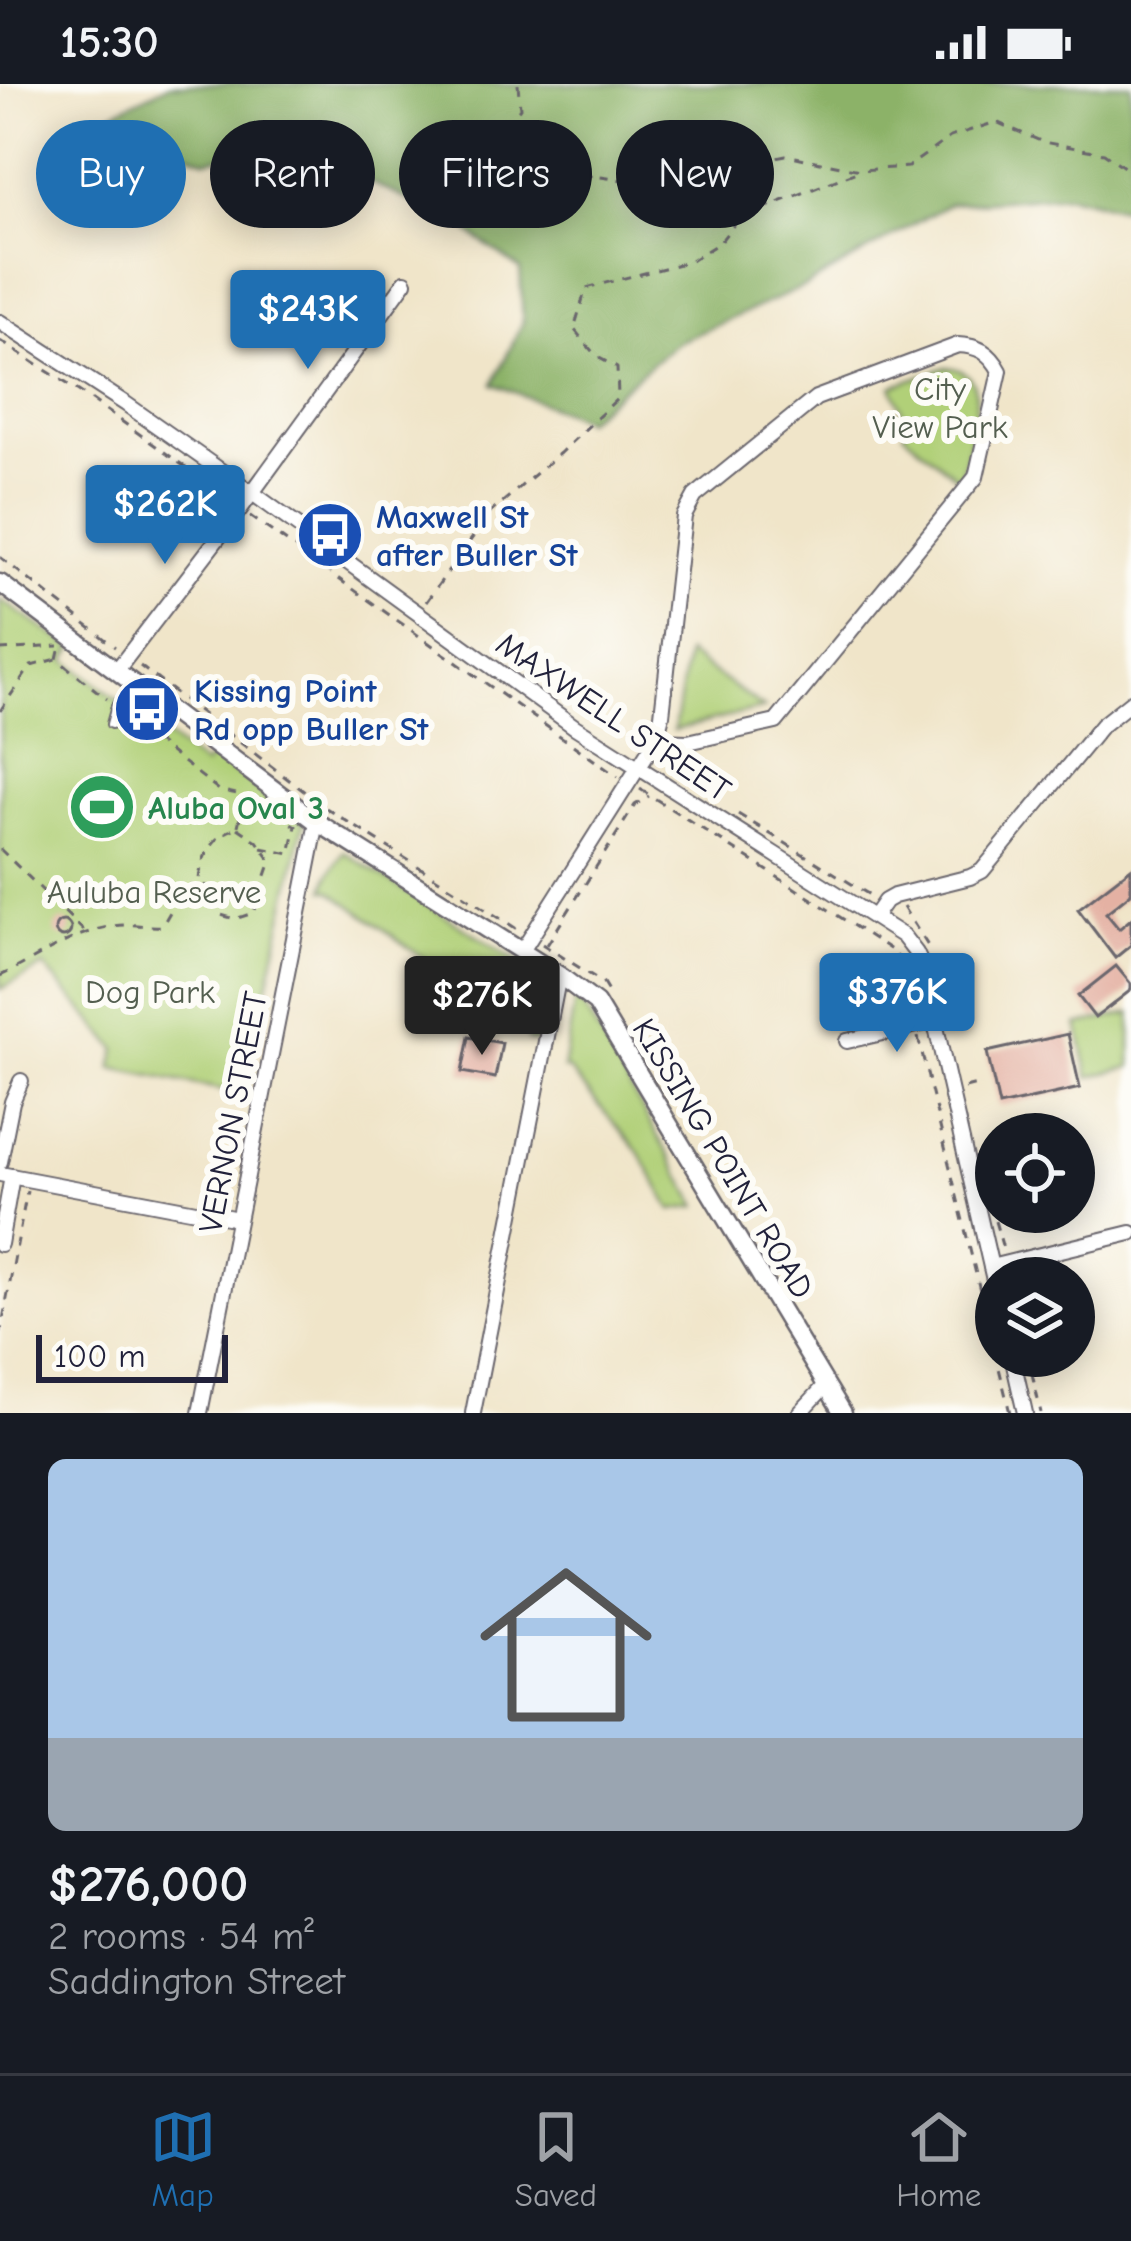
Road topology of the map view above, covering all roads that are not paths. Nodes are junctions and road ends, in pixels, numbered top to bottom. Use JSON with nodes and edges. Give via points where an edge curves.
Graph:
{"nodes":[{"id":1,"x":405,"y":282,"type":"dead end"},
{"id":2,"x":0,"y":322,"type":"edge"},
{"id":3,"x":251,"y":492,"type":"junction"},
{"id":4,"x":0,"y":583,"type":"edge"},
{"id":5,"x":117,"y":670,"type":"junction"},
{"id":6,"x":135,"y":673,"type":"junction"},
{"id":7,"x":1131,"y":702,"type":"edge"},
{"id":8,"x":111,"y":724,"type":"dead end"},
{"id":9,"x":655,"y":741,"type":"junction"},
{"id":10,"x":637,"y":769,"type":"junction"},
{"id":11,"x":317,"y":822,"type":"junction"},
{"id":12,"x":874,"y":917,"type":"junction"},
{"id":13,"x":521,"y":951,"type":"junction"},
{"id":14,"x":559,"y":975,"type":"junction"},
{"id":15,"x":935,"y":1021,"type":"junction"},
{"id":16,"x":847,"y":1041,"type":"dead end"},
{"id":17,"x":21,"y":1081,"type":"dead end"},
{"id":18,"x":0,"y":1162,"type":"edge"},
{"id":19,"x":6,"y":1175,"type":"edge"},
{"id":20,"x":238,"y":1219,"type":"junction"},
{"id":21,"x":1131,"y":1233,"type":"edge"},
{"id":22,"x":0,"y":1244,"type":"edge"},
{"id":23,"x":989,"y":1257,"type":"edge"},
{"id":24,"x":1032,"y":1257,"type":"edge"},
{"id":25,"x":1017,"y":1377,"type":"edge"},
{"id":26,"x":826,"y":1385,"type":"junction"},
{"id":27,"x":200,"y":1413,"type":"edge"},
{"id":28,"x":473,"y":1413,"type":"edge"},
{"id":29,"x":800,"y":1413,"type":"edge"},
{"id":30,"x":843,"y":1413,"type":"edge"},
{"id":31,"x":1025,"y":1413,"type":"edge"}],
"edges":[{"from":1,"to":3,"type":"street"},
{"from":2,"to":3,"type":"street","name":"MAXWELL STREET"},
{"from":3,"to":5,"type":"street"},
{"from":3,"to":10,"type":"street","name":"MAXWELL STREET"},
{"from":4,"to":5,"type":"street","name":"KISSING POINT ROAD"},
{"from":5,"to":6,"type":"street","name":"KISSING POINT ROAD"},
{"from":6,"to":8,"type":"lane"},
{"from":6,"to":11,"type":"street","name":"KISSING POINT ROAD"},
{"from":7,"to":12,"type":"street","via":[[1102,725],[982,871],[894,896]]},
{"from":9,"to":9,"type":"street","via":[[685,516],[695,496],[826,392],[958,346],[986,352],[1000,371],[976,478],[776,722],[688,742]]},
{"from":9,"to":10,"type":"street"},
{"from":10,"to":12,"type":"street","name":"MAXWELL STREET"},
{"from":10,"to":13,"type":"street"},
{"from":11,"to":13,"type":"street","name":"KISSING POINT ROAD"},
{"from":11,"to":20,"type":"street","name":"VERNON STREET"},
{"from":12,"to":15,"type":"street","name":"MAXWELL STREET","via":[[916,953]]},
{"from":13,"to":14,"type":"street","name":"KISSING POINT ROAD"},
{"from":14,"to":26,"type":"street","name":"KISSING POINT ROAD","via":[[596,1003]]},
{"from":14,"to":28,"type":"street"},
{"from":15,"to":16,"type":"street"},
{"from":15,"to":23,"type":"street","name":"MAXWELL STREET"},
{"from":17,"to":18,"type":"street"},
{"from":19,"to":20,"type":"street"},
{"from":19,"to":22,"type":"street"},
{"from":20,"to":27,"type":"street","name":"VERNON STREET"},
{"from":21,"to":24,"type":"street"},
{"from":25,"to":31,"type":"street"},
{"from":26,"to":29,"type":"street"},
{"from":26,"to":30,"type":"street","name":"KISSING POINT ROAD"}]}
